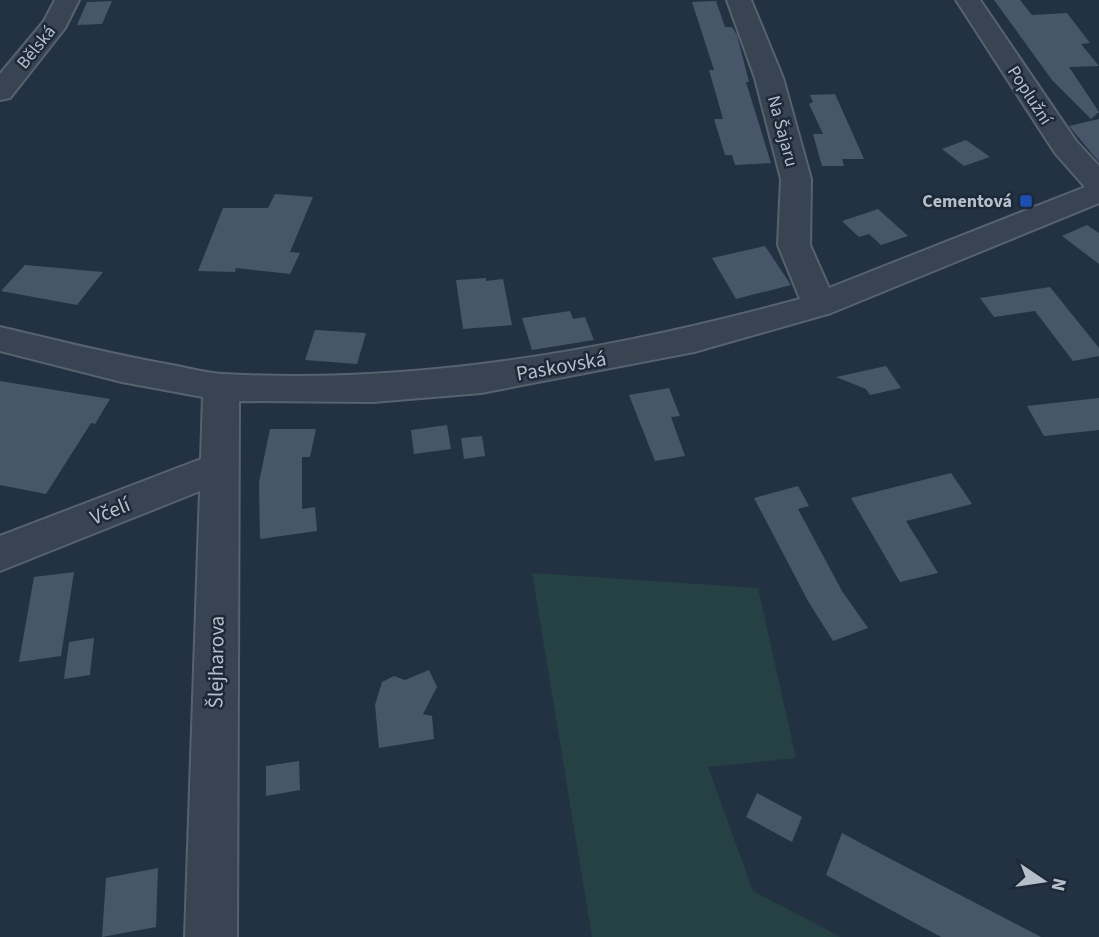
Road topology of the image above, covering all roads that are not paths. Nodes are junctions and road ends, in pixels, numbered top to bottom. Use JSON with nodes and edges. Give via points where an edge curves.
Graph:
{"nodes":[{"id":1,"x":67,"y":0,"type":"edge"},
{"id":2,"x":739,"y":0,"type":"edge"},
{"id":3,"x":968,"y":0,"type":"edge"},
{"id":4,"x":0,"y":92,"type":"edge"},
{"id":5,"x":1099,"y":184,"type":"edge"},
{"id":6,"x":1099,"y":192,"type":"edge"},
{"id":7,"x":819,"y":305,"type":"junction"},
{"id":8,"x":0,"y":339,"type":"edge"},
{"id":9,"x":222,"y":387,"type":"junction"},
{"id":10,"x":219,"y":467,"type":"junction"},
{"id":11,"x":0,"y":554,"type":"edge"},
{"id":12,"x":211,"y":937,"type":"edge"}],
"edges":[{"from":1,"to":4,"type":"street","name":"Bělská","via":[[56,23]]},
{"from":2,"to":7,"type":"street","name":"Na Šajaru","via":[[769,78],[796,178],[794,245]]},
{"from":3,"to":5,"type":"street","name":"Poplužní","via":[[1065,147]]},
{"from":6,"to":7,"type":"street","name":"Paskovská"},
{"from":7,"to":9,"type":"street","name":"Paskovská","via":[[694,340],[481,380],[373,389]]},
{"from":8,"to":9,"type":"street","name":"Paskovská","via":[[122,369]]},
{"from":9,"to":10,"type":"street","name":"Šlejharova"},
{"from":10,"to":11,"type":"street","name":"Včelí"},
{"from":10,"to":12,"type":"street","name":"Šlejharova"}]}
